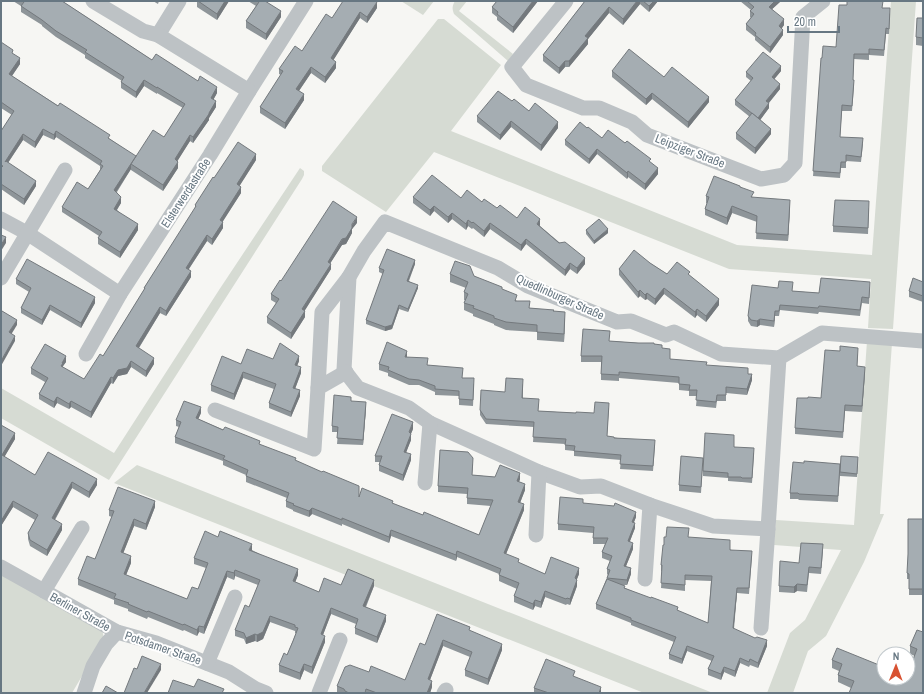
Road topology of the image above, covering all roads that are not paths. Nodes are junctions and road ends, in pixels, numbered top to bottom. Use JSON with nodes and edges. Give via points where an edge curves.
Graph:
{"nodes":[{"id":1,"x":93,"y":1,"type":"edge"},
{"id":2,"x":179,"y":1,"type":"edge"},
{"id":3,"x":306,"y":1,"type":"edge"},
{"id":4,"x":566,"y":1,"type":"edge"},
{"id":5,"x":823,"y":1,"type":"edge"},
{"id":6,"x":158,"y":35,"type":"junction"},
{"id":7,"x":250,"y":91,"type":"junction"},
{"id":8,"x":65,"y":170,"type":"dead end"},
{"id":9,"x":1,"y":219,"type":"edge"},
{"id":10,"x":27,"y":233,"type":"junction"},
{"id":11,"x":349,"y":277,"type":"junction"},
{"id":12,"x":1,"y":278,"type":"edge"},
{"id":13,"x":120,"y":294,"type":"junction"},
{"id":14,"x":923,"y":341,"type":"edge"},
{"id":15,"x":86,"y":354,"type":"dead end"},
{"id":16,"x":779,"y":358,"type":"junction"},
{"id":17,"x":346,"y":372,"type":"junction"},
{"id":18,"x":318,"y":388,"type":"junction"},
{"id":19,"x":215,"y":410,"type":"dead end"},
{"id":20,"x":430,"y":423,"type":"junction"},
{"id":21,"x":539,"y":472,"type":"junction"},
{"id":22,"x":424,"y":483,"type":"dead end"},
{"id":23,"x":650,"y":505,"type":"junction"},
{"id":24,"x":82,"y":528,"type":"dead end"},
{"id":25,"x":768,"y":529,"type":"junction"},
{"id":26,"x":536,"y":535,"type":"dead end"},
{"id":27,"x":1,"y":567,"type":"edge"},
{"id":28,"x":646,"y":579,"type":"dead end"},
{"id":29,"x":44,"y":591,"type":"junction"},
{"id":30,"x":234,"y":597,"type":"dead end"},
{"id":31,"x":761,"y":628,"type":"dead end"},
{"id":32,"x":117,"y":632,"type":"junction"},
{"id":33,"x":340,"y":640,"type":"dead end"},
{"id":34,"x":207,"y":663,"type":"junction"},
{"id":35,"x":242,"y":687,"type":"edge"},
{"id":36,"x":84,"y":693,"type":"edge"},
{"id":37,"x":266,"y":693,"type":"edge"},
{"id":38,"x":319,"y":693,"type":"edge"}],
"edges":[{"from":1,"to":6,"type":"street","via":[[144,32]]},
{"from":2,"to":6,"type":"street"},
{"from":3,"to":7,"type":"street","name":"Elsterwerdastraße"},
{"from":4,"to":5,"type":"street","name":"Leipziger Straße","via":[[512,67],[526,85],[583,108],[599,108],[632,122],[647,135],[761,179],[784,175],[794,163],[803,17]]},
{"from":6,"to":7,"type":"street"},
{"from":7,"to":13,"type":"street","name":"Elsterwerdastraße"},
{"from":8,"to":10,"type":"street"},
{"from":9,"to":10,"type":"street"},
{"from":10,"to":12,"type":"street"},
{"from":10,"to":13,"type":"street"},
{"from":11,"to":16,"type":"street","name":"Quedlinburger Straße","via":[[385,222],[498,268],[528,286],[617,322],[631,321],[666,335],[674,332],[721,354]]},
{"from":11,"to":17,"type":"street","name":"Quedlinburger Straße","via":[[344,370]]},
{"from":11,"to":18,"type":"street","name":"Quedlinburger Straße","via":[[322,312]]},
{"from":13,"to":15,"type":"street","name":"Elsterwerdastraße"},
{"from":14,"to":16,"type":"street","via":[[822,333]]},
{"from":16,"to":25,"type":"street"},
{"from":17,"to":18,"type":"street"},
{"from":17,"to":20,"type":"street","via":[[358,388],[409,408]]},
{"from":18,"to":19,"type":"street","name":"Quedlinburger Straße","via":[[314,450]]},
{"from":20,"to":21,"type":"street"},
{"from":20,"to":22,"type":"street"},
{"from":21,"to":23,"type":"street","via":[[580,487],[601,486]]},
{"from":21,"to":26,"type":"street"},
{"from":23,"to":25,"type":"street","via":[[713,526]]},
{"from":23,"to":28,"type":"street"},
{"from":24,"to":29,"type":"street","name":"Berliner Straße"},
{"from":25,"to":31,"type":"street"},
{"from":27,"to":29,"type":"street","name":"Berliner Straße"},
{"from":29,"to":32,"type":"street","name":"Berliner Straße"},
{"from":30,"to":34,"type":"street","name":"Potsdamer Straße"},
{"from":32,"to":34,"type":"street","name":"Potsdamer Straße","via":[[156,643]]},
{"from":32,"to":36,"type":"street","name":"Potsdamer Straße","via":[[106,644],[93,666]]},
{"from":33,"to":38,"type":"street"},
{"from":34,"to":35,"type":"street","name":"Potsdamer Straße","via":[[229,672]]},
{"from":35,"to":37,"type":"street","name":"Potsdamer Straße"}]}
